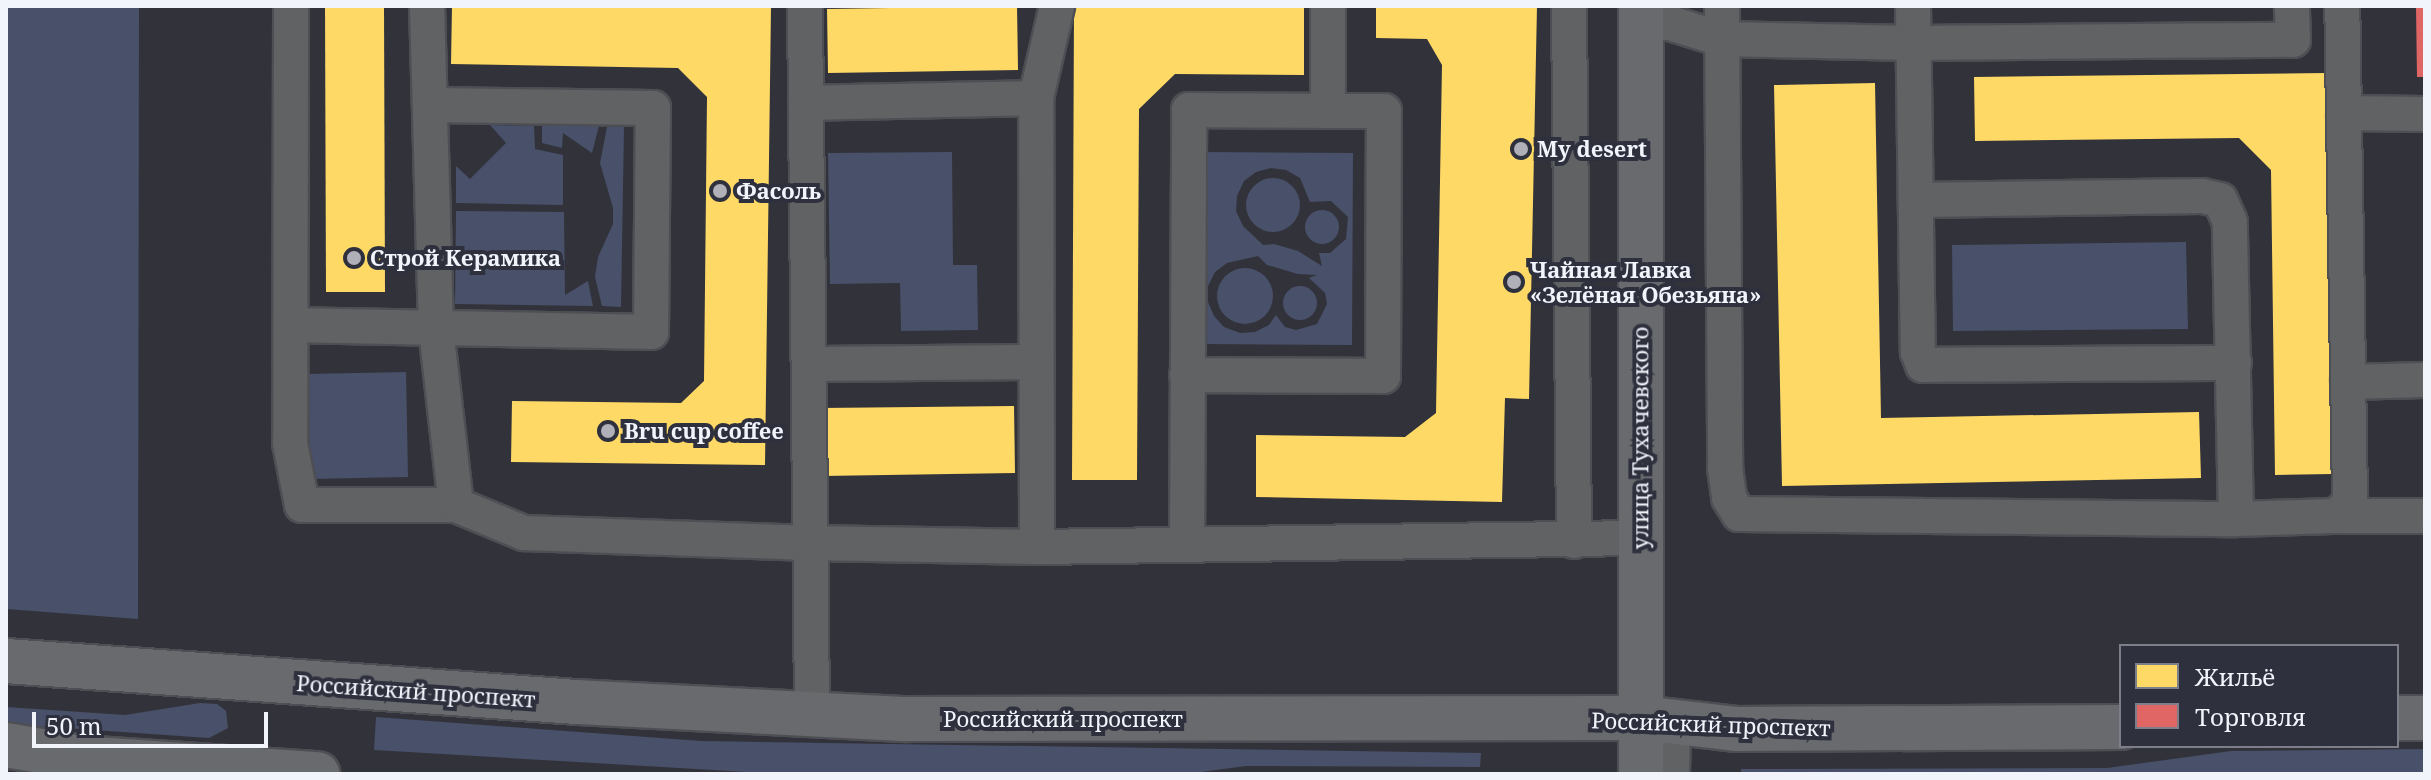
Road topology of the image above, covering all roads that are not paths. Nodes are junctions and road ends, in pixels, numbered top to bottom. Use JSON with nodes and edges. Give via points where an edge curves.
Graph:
{"nodes":[{"id":1,"x":291,"y":6,"type":"edge"},
{"id":2,"x":427,"y":6,"type":"edge"},
{"id":3,"x":805,"y":6,"type":"edge"},
{"id":4,"x":1057,"y":6,"type":"edge"},
{"id":5,"x":1328,"y":6,"type":"edge"},
{"id":6,"x":1569,"y":6,"type":"edge"},
{"id":7,"x":1913,"y":6,"type":"edge"},
{"id":8,"x":2292,"y":6,"type":"edge"},
{"id":9,"x":2342,"y":6,"type":"edge"},
{"id":10,"x":1641,"y":15,"type":"edge"},
{"id":11,"x":1721,"y":22,"type":"edge"},
{"id":12,"x":1913,"y":43,"type":"junction"},
{"id":13,"x":1036,"y":98,"type":"junction"},
{"id":14,"x":806,"y":103,"type":"junction"},
{"id":15,"x":430,"y":105,"type":"junction"},
{"id":16,"x":1328,"y":111,"type":"junction"},
{"id":17,"x":2344,"y":113,"type":"junction"},
{"id":18,"x":2425,"y":114,"type":"edge"},
{"id":19,"x":1917,"y":200,"type":"junction"},
{"id":20,"x":291,"y":325,"type":"junction"},
{"id":21,"x":436,"y":329,"type":"junction"},
{"id":22,"x":1036,"y":362,"type":"junction"},
{"id":23,"x":2234,"y":363,"type":"junction"},
{"id":24,"x":809,"y":364,"type":"junction"},
{"id":25,"x":1187,"y":375,"type":"junction"},
{"id":26,"x":2425,"y":380,"type":"edge"},
{"id":27,"x":2348,"y":382,"type":"junction"},
{"id":28,"x":456,"y":505,"type":"junction"},
{"id":29,"x":2333,"y":516,"type":"junction"},
{"id":30,"x":2425,"y":516,"type":"edge"},
{"id":31,"x":2236,"y":519,"type":"junction"},
{"id":32,"x":1640,"y":538,"type":"junction"},
{"id":33,"x":1574,"y":541,"type":"junction"},
{"id":34,"x":810,"y":543,"type":"junction"},
{"id":35,"x":1187,"y":544,"type":"junction"},
{"id":36,"x":1037,"y":547,"type":"junction"},
{"id":37,"x":6,"y":661,"type":"edge"},
{"id":38,"x":812,"y":714,"type":"junction"},
{"id":39,"x":2399,"y":718,"type":"edge"},
{"id":40,"x":2425,"y":718,"type":"edge"},
{"id":41,"x":1658,"y":720,"type":"junction"},
{"id":42,"x":2119,"y":727,"type":"edge"},
{"id":43,"x":6,"y":745,"type":"edge"},
{"id":44,"x":268,"y":772,"type":"edge"},
{"id":45,"x":317,"y":774,"type":"edge"},
{"id":46,"x":1641,"y":774,"type":"edge"},
{"id":47,"x":1672,"y":774,"type":"edge"}],
"edges":[{"from":1,"to":20,"type":"lane"},
{"from":2,"to":15,"type":"lane"},
{"from":3,"to":14,"type":"lane"},
{"from":4,"to":13,"type":"lane"},
{"from":5,"to":16,"type":"lane"},
{"from":6,"to":33,"type":"lane"},
{"from":7,"to":12,"type":"lane"},
{"from":8,"to":12,"type":"lane","via":[[2293,40]]},
{"from":9,"to":17,"type":"lane"},
{"from":10,"to":11,"type":"lane","via":[[1670,23]]},
{"from":10,"to":32,"type":"main road","name":"улица Тухачевского"},
{"from":11,"to":12,"type":"lane"},
{"from":11,"to":31,"type":"lane","via":[[1725,468],[1729,498],[1739,514]]},
{"from":12,"to":19,"type":"lane"},
{"from":13,"to":14,"type":"lane"},
{"from":13,"to":22,"type":"lane"},
{"from":14,"to":24,"type":"lane"},
{"from":15,"to":21,"type":"lane"},
{"from":15,"to":21,"type":"lane","via":[[653,108],[651,332]]},
{"from":16,"to":25,"type":"lane","via":[[1189,110]]},
{"from":16,"to":25,"type":"lane","via":[[1384,111],[1383,376]]},
{"from":17,"to":18,"type":"lane"},
{"from":17,"to":27,"type":"lane"},
{"from":19,"to":23,"type":"lane","via":[[2220,200],[2230,222]]},
{"from":19,"to":23,"type":"lane","via":[[1918,352],[1923,365]]},
{"from":20,"to":21,"type":"lane"},
{"from":20,"to":28,"type":"lane","via":[[290,443],[302,505]]},
{"from":21,"to":28,"type":"lane"},
{"from":22,"to":24,"type":"lane"},
{"from":22,"to":36,"type":"lane"},
{"from":23,"to":31,"type":"lane"},
{"from":24,"to":34,"type":"lane"},
{"from":25,"to":35,"type":"lane"},
{"from":26,"to":27,"type":"lane"},
{"from":27,"to":29,"type":"lane","via":[[2350,499]]},
{"from":28,"to":34,"type":"lane","via":[[524,533]]},
{"from":29,"to":30,"type":"lane"},
{"from":29,"to":31,"type":"lane"},
{"from":32,"to":33,"type":"lane"},
{"from":32,"to":41,"type":"main road","name":"улица Тухачевского"},
{"from":33,"to":35,"type":"lane"},
{"from":34,"to":36,"type":"lane"},
{"from":34,"to":38,"type":"lane"},
{"from":35,"to":36,"type":"lane"},
{"from":37,"to":38,"type":"main road","name":"Российский проспект"},
{"from":38,"to":41,"type":"main road","name":"Российский проспект","via":[[905,719]]},
{"from":39,"to":40,"type":"main road"},
{"from":41,"to":42,"type":"main road","name":"Российский проспект","via":[[1735,729]]},
{"from":41,"to":46,"type":"main road","name":"улица Тухачевского"},
{"from":41,"to":47,"type":"lane"},
{"from":43,"to":44,"type":"main road","via":[[81,758]]},
{"from":44,"to":45,"type":"main road"}]}
